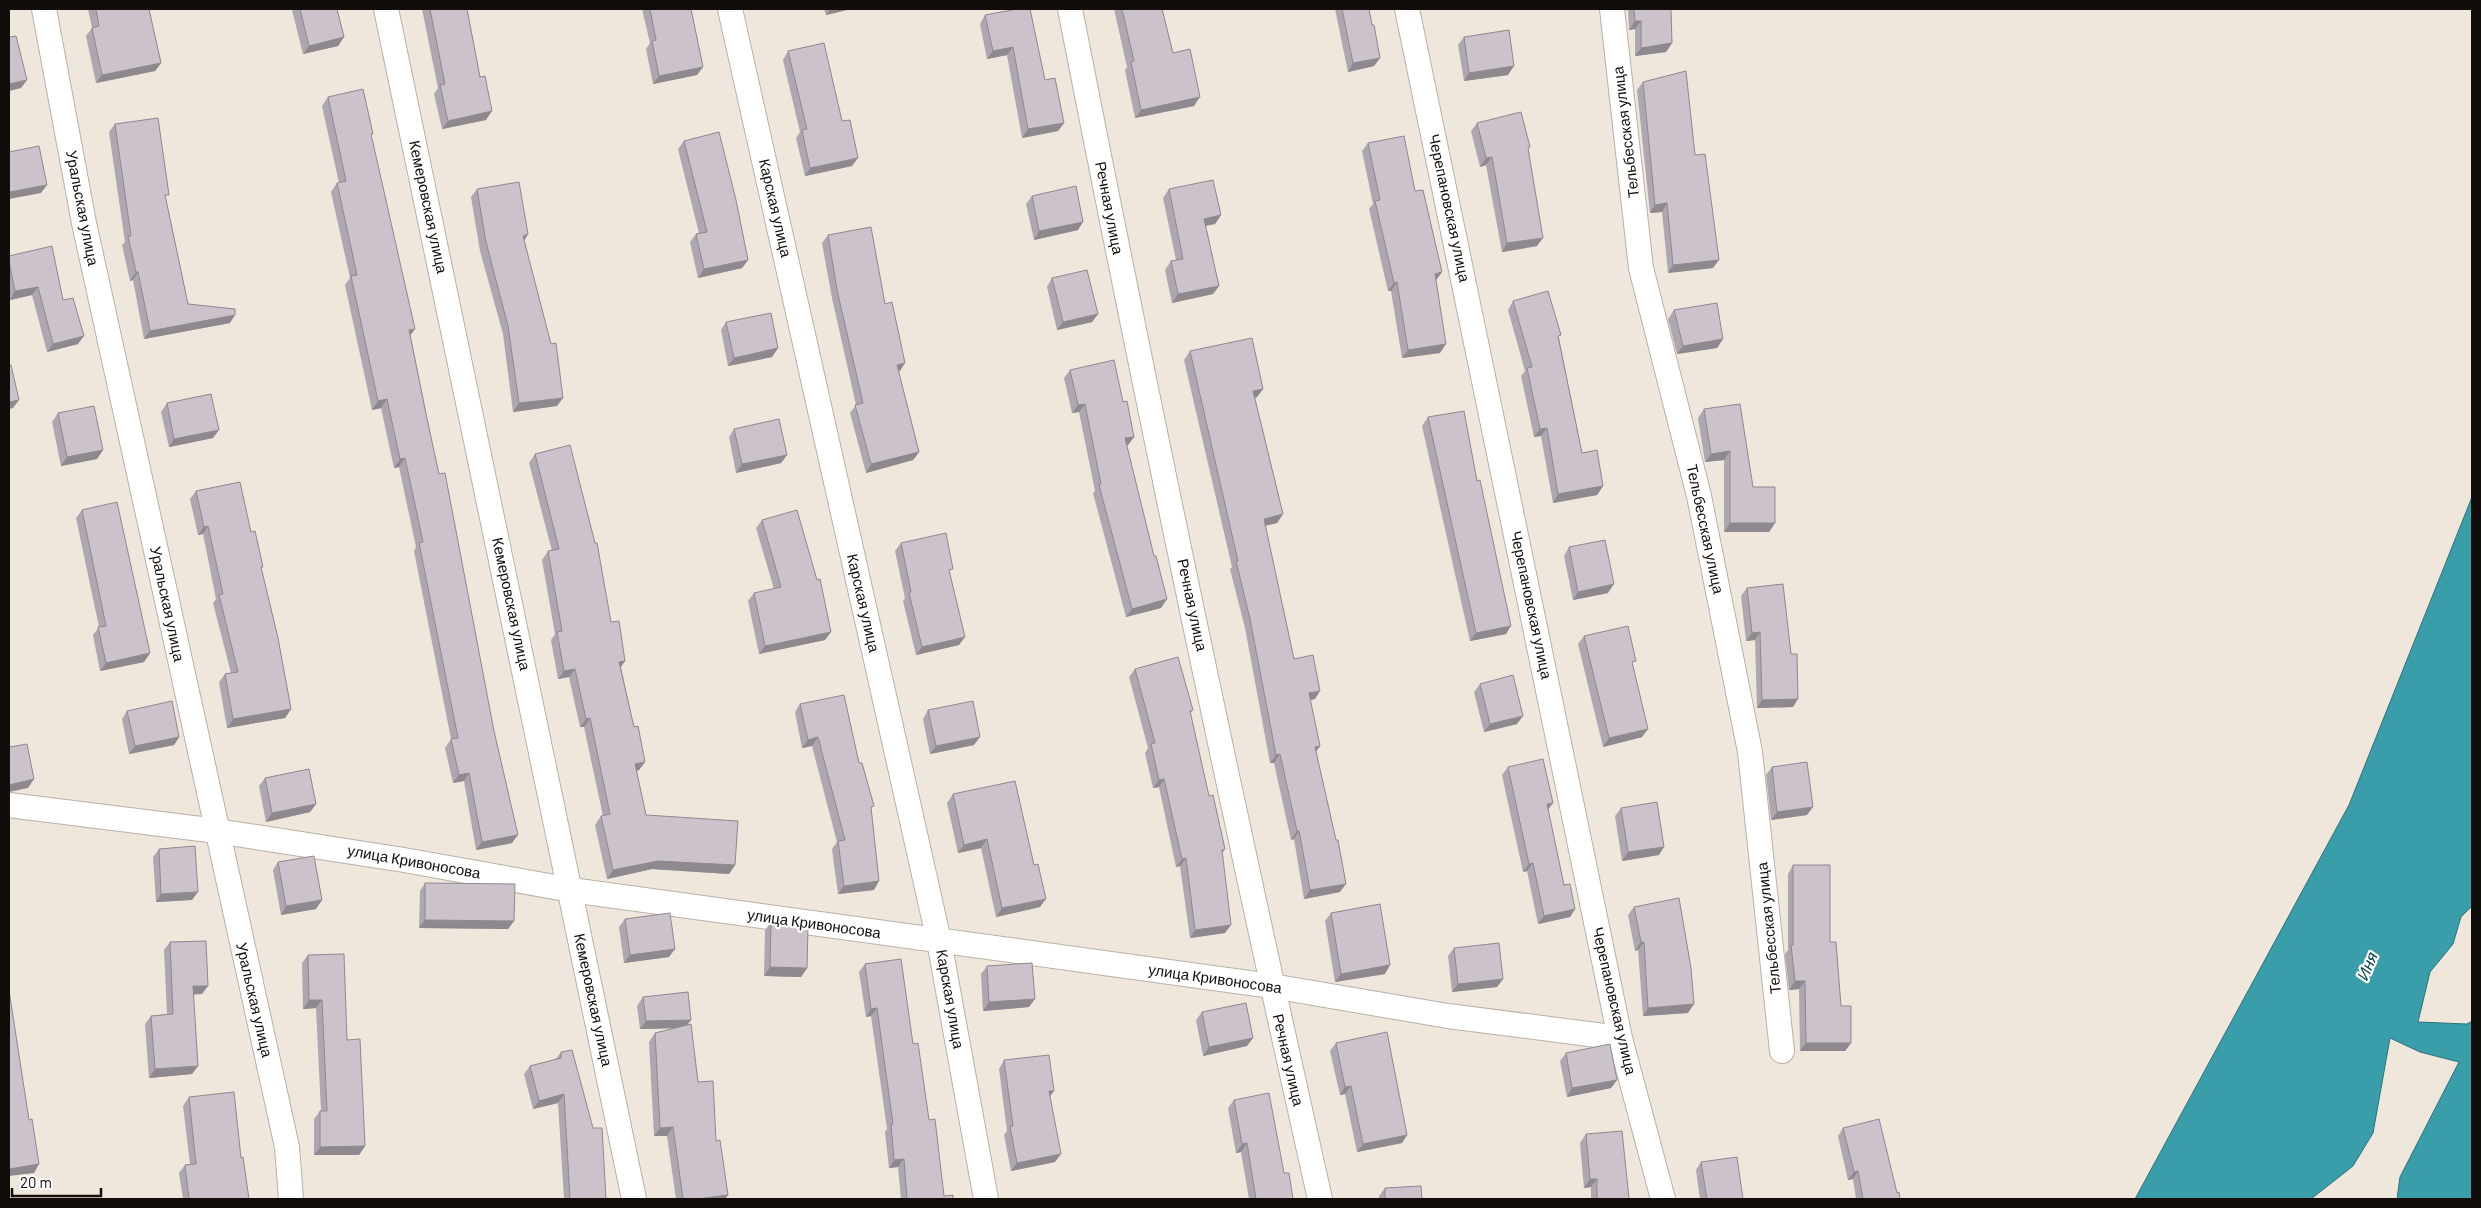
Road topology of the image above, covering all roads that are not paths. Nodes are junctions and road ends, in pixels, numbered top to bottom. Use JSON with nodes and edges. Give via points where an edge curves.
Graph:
{"nodes":[{"id":1,"x":44,"y":9,"type":"edge"},
{"id":2,"x":386,"y":9,"type":"edge"},
{"id":3,"x":730,"y":9,"type":"edge"},
{"id":4,"x":1070,"y":9,"type":"edge"},
{"id":5,"x":1407,"y":9,"type":"edge"},
{"id":6,"x":1612,"y":9,"type":"edge"},
{"id":7,"x":9,"y":805,"type":"edge"},
{"id":8,"x":217,"y":831,"type":"junction"},
{"id":9,"x":570,"y":890,"type":"junction"},
{"id":10,"x":939,"y":941,"type":"junction"},
{"id":11,"x":1272,"y":986,"type":"junction"},
{"id":12,"x":1620,"y":1038,"type":"junction"},
{"id":13,"x":1782,"y":1052,"type":"dead end"},
{"id":14,"x":291,"y":1199,"type":"edge"},
{"id":15,"x":634,"y":1199,"type":"edge"},
{"id":16,"x":986,"y":1199,"type":"edge"},
{"id":17,"x":1320,"y":1199,"type":"edge"},
{"id":18,"x":1663,"y":1199,"type":"edge"}],
"edges":[{"from":1,"to":8,"type":"street","name":"Уральская улица","via":[[84,223]]},
{"from":2,"to":9,"type":"street","name":"Кемеровская улица"},
{"from":3,"to":10,"type":"street","name":"Карская улица"},
{"from":4,"to":11,"type":"street","name":"Речная улица"},
{"from":5,"to":12,"type":"street","name":"Черепановская улица"},
{"from":6,"to":13,"type":"street","name":"Тельбесская улица","via":[[1641,268],[1699,496],[1750,752]]},
{"from":7,"to":8,"type":"street","name":"улица Кривоносова"},
{"from":8,"to":9,"type":"street","name":"улица Кривоносова"},
{"from":8,"to":14,"type":"street","name":"Уральская улица","via":[[287,1147]]},
{"from":9,"to":10,"type":"street","name":"улица Кривоносова"},
{"from":9,"to":15,"type":"street","name":"Кемеровская улица"},
{"from":10,"to":11,"type":"street","name":"улица Кривоносова"},
{"from":10,"to":16,"type":"street","name":"Карская улица"},
{"from":11,"to":12,"type":"street","name":"улица Кривоносова","via":[[1448,1016]]},
{"from":11,"to":17,"type":"street","name":"Речная улица"},
{"from":12,"to":18,"type":"street","name":"Черепановская улица"}]}
